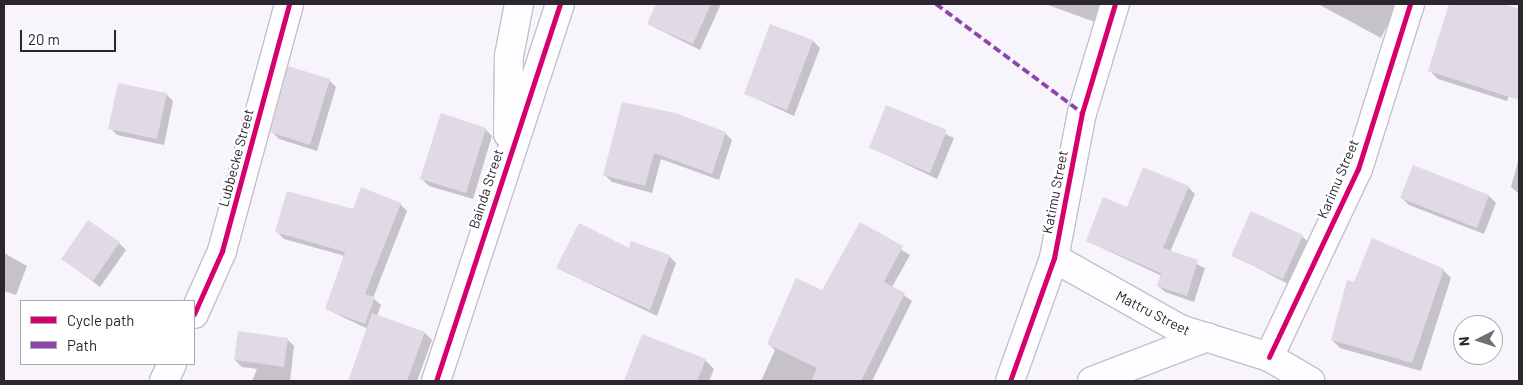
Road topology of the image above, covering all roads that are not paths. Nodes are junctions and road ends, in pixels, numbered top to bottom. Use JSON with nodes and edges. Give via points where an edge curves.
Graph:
{"nodes":[{"id":1,"x":272,"y":4,"type":"edge"},
{"id":2,"x":519,"y":4,"type":"edge"},
{"id":3,"x":560,"y":4,"type":"edge"},
{"id":4,"x":1115,"y":4,"type":"edge"},
{"id":5,"x":1410,"y":4,"type":"edge"},
{"id":6,"x":286,"y":16,"type":"edge"},
{"id":7,"x":508,"y":158,"type":"junction"},
{"id":8,"x":1054,"y":258,"type":"junction"},
{"id":9,"x":195,"y":312,"type":"edge"},
{"id":10,"x":1207,"y":337,"type":"junction"},
{"id":11,"x":1269,"y":357,"type":"junction"},
{"id":12,"x":172,"y":365,"type":"edge"},
{"id":13,"x":164,"y":381,"type":"edge"},
{"id":14,"x":436,"y":381,"type":"edge"},
{"id":15,"x":1010,"y":381,"type":"edge"},
{"id":16,"x":1092,"y":381,"type":"edge"},
{"id":17,"x":1310,"y":381,"type":"edge"}],
"edges":[{"from":1,"to":6,"type":"street"},
{"from":2,"to":7,"type":"street","via":[[509,56]]},
{"from":3,"to":7,"type":"street","name":"Bainda Street"},
{"from":4,"to":8,"type":"street","name":"Katimu Street","via":[[1082,113]]},
{"from":5,"to":11,"type":"street","name":"Karimu Street","via":[[1358,169]]},
{"from":6,"to":9,"type":"street","name":"Lubbecke Street","via":[[222,251]]},
{"from":7,"to":14,"type":"street","name":"Bainda Street"},
{"from":8,"to":10,"type":"street","name":"Mattru Street","via":[[1180,329]]},
{"from":8,"to":15,"type":"street","name":"Katimu Street"},
{"from":10,"to":11,"type":"street","name":"Mattru Street"},
{"from":10,"to":16,"type":"street"},
{"from":11,"to":17,"type":"street","name":"Mattru Street"},
{"from":12,"to":13,"type":"street"}]}
